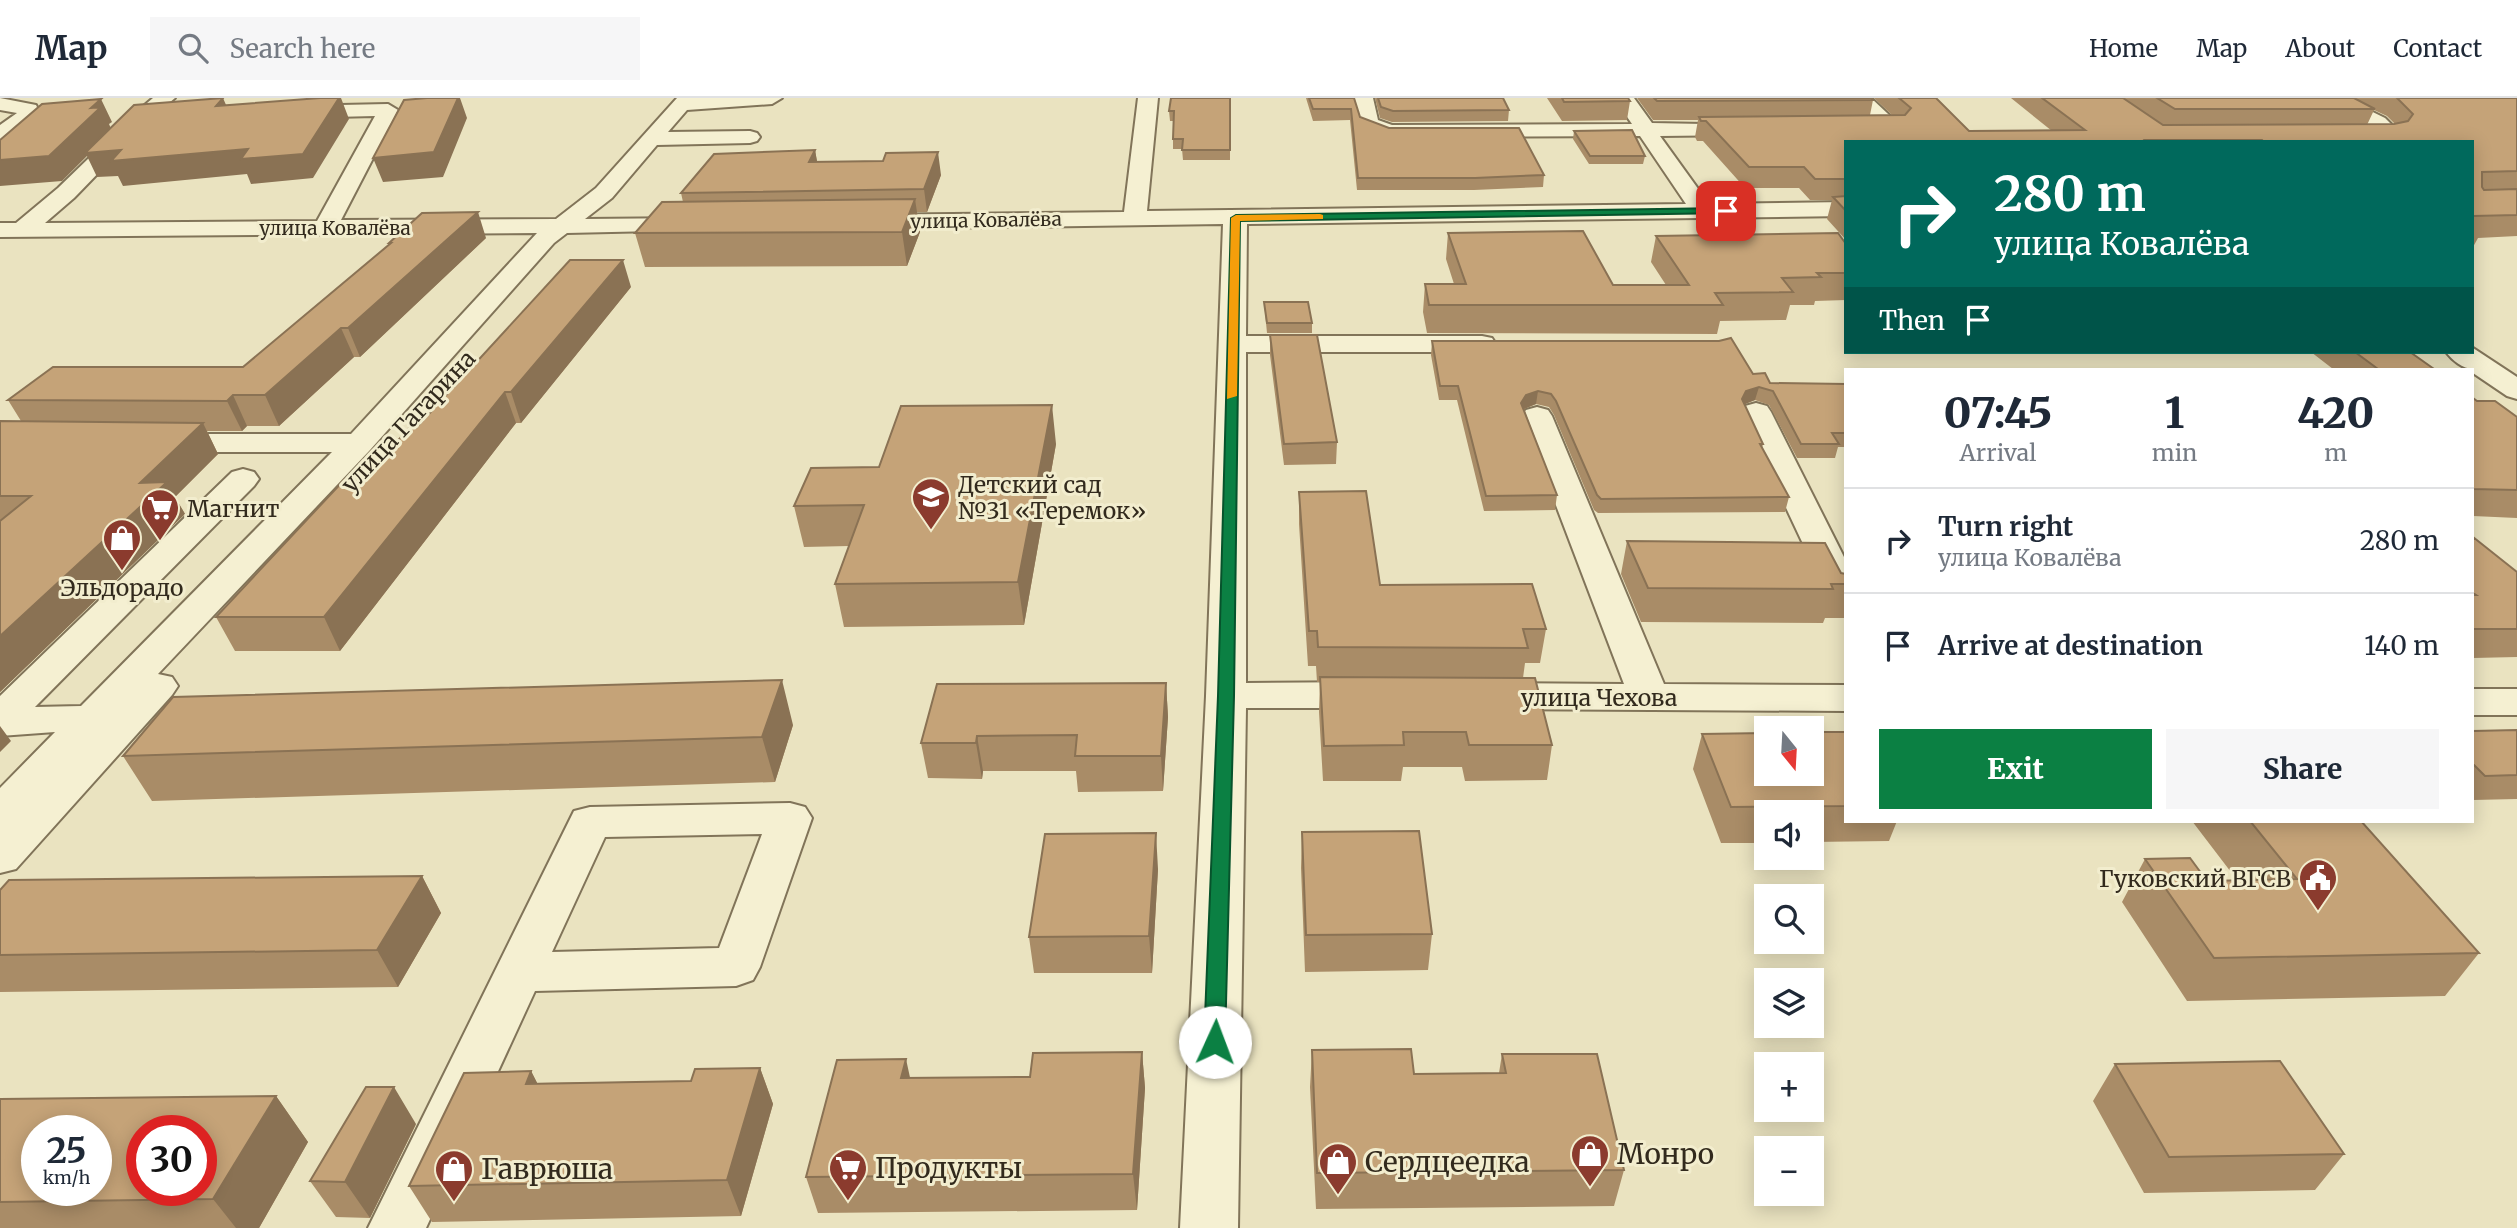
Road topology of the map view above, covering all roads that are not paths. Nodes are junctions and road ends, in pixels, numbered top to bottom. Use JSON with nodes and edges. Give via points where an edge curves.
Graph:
{"nodes":[{"id":1,"x":165,"y":98,"type":"edge"},
{"id":2,"x":772,"y":98,"type":"edge"},
{"id":3,"x":1147,"y":98,"type":"edge"},
{"id":4,"x":1363,"y":98,"type":"edge"},
{"id":5,"x":1624,"y":98,"type":"edge"},
{"id":6,"x":1860,"y":98,"type":"edge"},
{"id":7,"x":2329,"y":98,"type":"edge"},
{"id":8,"x":684,"y":101,"type":"edge"},
{"id":9,"x":0,"y":104,"type":"edge"},
{"id":10,"x":266,"y":112,"type":"edge"},
{"id":11,"x":144,"y":114,"type":"junction"},
{"id":12,"x":184,"y":114,"type":"edge"},
{"id":13,"x":1769,"y":128,"type":"edge"},
{"id":14,"x":1838,"y":128,"type":"edge"},
{"id":15,"x":1645,"y":129,"type":"junction"},
{"id":16,"x":0,"y":134,"type":"edge"},
{"id":17,"x":750,"y":136,"type":"dead end"},
{"id":18,"x":2331,"y":138,"type":"edge"},
{"id":19,"x":649,"y":139,"type":"junction"},
{"id":20,"x":1844,"y":209,"type":"edge"},
{"id":21,"x":1702,"y":211,"type":"junction"},
{"id":22,"x":1135,"y":218,"type":"junction"},
{"id":23,"x":1236,"y":218,"type":"junction"},
{"id":24,"x":849,"y":223,"type":"edge"},
{"id":25,"x":712,"y":225,"type":"edge"},
{"id":26,"x":573,"y":227,"type":"junction"},
{"id":27,"x":325,"y":228,"type":"junction"},
{"id":28,"x":11,"y":230,"type":"edge"},
{"id":29,"x":1232,"y":344,"type":"junction"},
{"id":30,"x":1509,"y":344,"type":"edge"},
{"id":31,"x":2463,"y":354,"type":"edge"},
{"id":32,"x":2517,"y":390,"type":"edge"},
{"id":33,"x":1756,"y":412,"type":"dead end"},
{"id":34,"x":1537,"y":416,"type":"dead end"},
{"id":35,"x":135,"y":443,"type":"edge"},
{"id":36,"x":359,"y":443,"type":"junction"},
{"id":37,"x":243,"y":480,"type":"dead end"},
{"id":38,"x":1785,"y":555,"type":"edge"},
{"id":39,"x":1826,"y":555,"type":"junction"},
{"id":40,"x":1844,"y":593,"type":"edge"},
{"id":41,"x":1403,"y":695,"type":"edge"},
{"id":42,"x":1226,"y":696,"type":"junction"},
{"id":43,"x":1458,"y":696,"type":"edge"},
{"id":44,"x":1649,"y":697,"type":"junction"},
{"id":45,"x":1844,"y":698,"type":"edge"},
{"id":46,"x":2474,"y":702,"type":"edge"},
{"id":47,"x":2517,"y":702,"type":"edge"},
{"id":48,"x":108,"y":719,"type":"junction"},
{"id":49,"x":0,"y":721,"type":"edge"},
{"id":50,"x":0,"y":814,"type":"edge"},
{"id":51,"x":0,"y":857,"type":"edge"},
{"id":52,"x":519,"y":972,"type":"junction"},
{"id":53,"x":397,"y":1228,"type":"edge"},
{"id":54,"x":1209,"y":1228,"type":"edge"}],
"edges":[{"from":1,"to":11,"type":"street"},
{"from":2,"to":8,"type":"street"},
{"from":3,"to":22,"type":"street"},
{"from":4,"to":15,"type":"street","via":[[1369,123],[1388,131]]},
{"from":5,"to":15,"type":"street"},
{"from":6,"to":14,"type":"street","via":[[1893,128]]},
{"from":7,"to":18,"type":"street","via":[[2378,122],[2391,134]]},
{"from":8,"to":19,"type":"street","name":"улица Гагарина"},
{"from":9,"to":16,"type":"street","via":[[29,109],[30,113]]},
{"from":10,"to":27,"type":"street","via":[[388,110]]},
{"from":11,"to":12,"type":"street"},
{"from":11,"to":28,"type":"street","via":[[66,193]]},
{"from":13,"to":15,"type":"street"},
{"from":15,"to":21,"type":"street"},
{"from":17,"to":19,"type":"street"},
{"from":19,"to":26,"type":"street","name":"улица Гагарина"},
{"from":20,"to":21,"type":"street","name":"улица Ковалёва"},
{"from":21,"to":23,"type":"street","name":"улица Ковалёва"},
{"from":22,"to":23,"type":"street","name":"улица Ковалёва"},
{"from":22,"to":24,"type":"street","name":"улица Ковалёва"},
{"from":23,"to":29,"type":"street"},
{"from":25,"to":26,"type":"street","name":"улица Ковалёва"},
{"from":26,"to":27,"type":"street","name":"улица Ковалёва"},
{"from":26,"to":36,"type":"street","name":"улица Гагарина"},
{"from":26,"to":48,"type":"street","name":"улица Гагарина"},
{"from":27,"to":28,"type":"street","name":"улица Ковалёва"},
{"from":29,"to":30,"type":"street"},
{"from":29,"to":42,"type":"street"},
{"from":31,"to":32,"type":"street"},
{"from":33,"to":39,"type":"street"},
{"from":34,"to":44,"type":"street","via":[[1607,556]]},
{"from":35,"to":36,"type":"street"},
{"from":36,"to":48,"type":"street","name":"улица Гагарина"},
{"from":37,"to":49,"type":"street"},
{"from":38,"to":39,"type":"street"},
{"from":39,"to":40,"type":"street"},
{"from":41,"to":42,"type":"street"},
{"from":42,"to":54,"type":"street"},
{"from":43,"to":44,"type":"street","name":"улица Чехова"},
{"from":44,"to":45,"type":"street","name":"улица Чехова"},
{"from":46,"to":47,"type":"street"},
{"from":48,"to":49,"type":"street"},
{"from":48,"to":50,"type":"street","name":"улица Гагарина"},
{"from":48,"to":51,"type":"street","name":"улица Гагарина"},
{"from":52,"to":52,"type":"street","via":[[590,822],[790,818],[736,967]]},
{"from":52,"to":53,"type":"street"}]}
